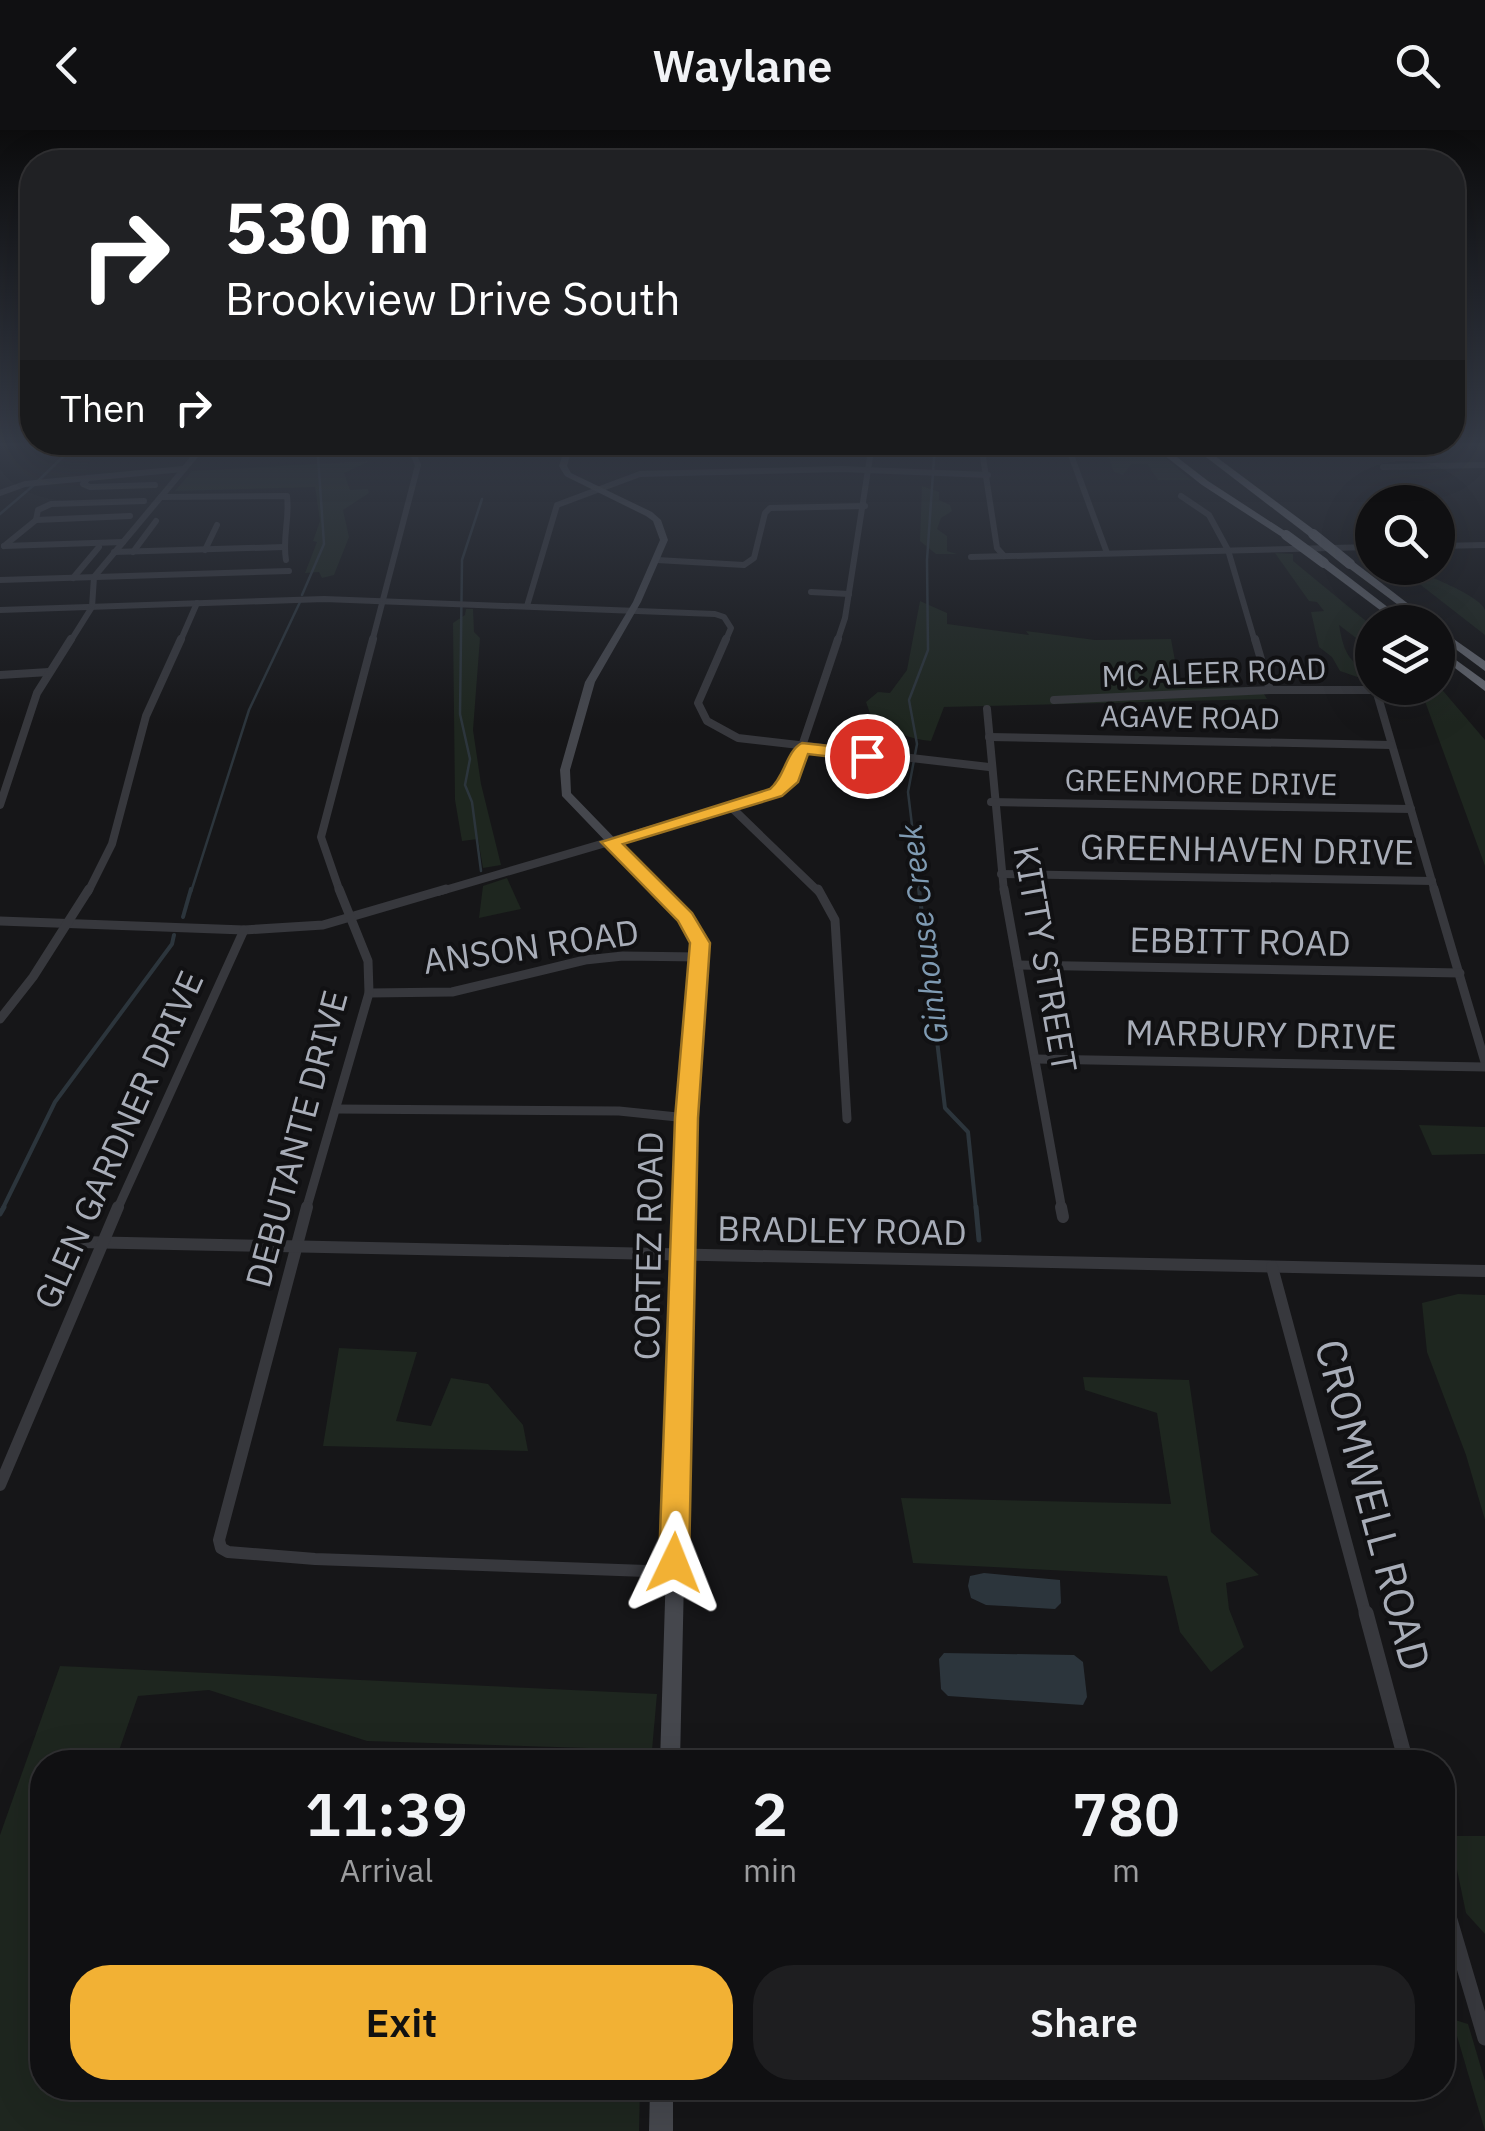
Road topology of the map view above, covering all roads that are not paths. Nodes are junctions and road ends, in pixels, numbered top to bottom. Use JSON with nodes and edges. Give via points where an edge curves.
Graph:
{"nodes":[{"id":1,"x":127,"y":537,"type":"edge"},
{"id":2,"x":144,"y":537,"type":"edge"},
{"id":3,"x":211,"y":537,"type":"edge"},
{"id":4,"x":286,"y":537,"type":"edge"},
{"id":5,"x":398,"y":537,"type":"edge"},
{"id":6,"x":547,"y":537,"type":"edge"},
{"id":7,"x":663,"y":537,"type":"edge"},
{"id":8,"x":759,"y":537,"type":"edge"},
{"id":9,"x":860,"y":537,"type":"edge"},
{"id":10,"x":996,"y":537,"type":"edge"},
{"id":11,"x":1101,"y":537,"type":"edge"},
{"id":12,"x":1221,"y":537,"type":"edge"},
{"id":13,"x":1289,"y":537,"type":"edge"},
{"id":14,"x":1316,"y":537,"type":"edge"},
{"id":15,"x":123,"y":542,"type":"junction"},
{"id":16,"x":1485,"y":544,"type":"edge"},
{"id":17,"x":1455,"y":545,"type":"edge"},
{"id":18,"x":2,"y":546,"type":"edge"},
{"id":19,"x":99,"y":547,"type":"dead end"},
{"id":20,"x":1355,"y":547,"type":"edge"},
{"id":21,"x":284,"y":548,"type":"junction"},
{"id":22,"x":205,"y":550,"type":"junction"},
{"id":23,"x":1228,"y":550,"type":"junction"},
{"id":24,"x":114,"y":552,"type":"junction"},
{"id":25,"x":133,"y":552,"type":"junction"},
{"id":26,"x":1107,"y":553,"type":"junction"},
{"id":27,"x":1004,"y":556,"type":"junction"},
{"id":28,"x":971,"y":558,"type":"dead end"},
{"id":29,"x":286,"y":560,"type":"dead end"},
{"id":30,"x":657,"y":560,"type":"junction"},
{"id":31,"x":289,"y":570,"type":"dead end"},
{"id":32,"x":94,"y":576,"type":"junction"},
{"id":33,"x":72,"y":578,"type":"junction"},
{"id":34,"x":0,"y":580,"type":"edge"},
{"id":35,"x":812,"y":592,"type":"dead end"},
{"id":36,"x":850,"y":594,"type":"junction"},
{"id":37,"x":380,"y":601,"type":"junction"},
{"id":38,"x":197,"y":603,"type":"junction"},
{"id":39,"x":1380,"y":605,"type":"edge"},
{"id":40,"x":1404,"y":605,"type":"edge"},
{"id":41,"x":92,"y":606,"type":"junction"},
{"id":42,"x":527,"y":606,"type":"junction"},
{"id":43,"x":0,"y":610,"type":"edge"},
{"id":44,"x":631,"y":610,"type":"junction"},
{"id":45,"x":1455,"y":644,"type":"edge"},
{"id":46,"x":1455,"y":663,"type":"edge"},
{"id":47,"x":1485,"y":667,"type":"edge"},
{"id":48,"x":49,"y":672,"type":"junction"},
{"id":49,"x":0,"y":675,"type":"edge"},
{"id":50,"x":1485,"y":687,"type":"edge"},
{"id":51,"x":1270,"y":690,"type":"junction"},
{"id":52,"x":1054,"y":700,"type":"dead end"},
{"id":53,"x":987,"y":709,"type":"dead end"},
{"id":54,"x":989,"y":738,"type":"junction"},
{"id":55,"x":1391,"y":744,"type":"junction"},
{"id":56,"x":802,"y":748,"type":"junction"},
{"id":57,"x":988,"y":767,"type":"junction"},
{"id":58,"x":991,"y":802,"type":"junction"},
{"id":59,"x":0,"y":805,"type":"edge"},
{"id":60,"x":731,"y":807,"type":"junction"},
{"id":61,"x":1411,"y":808,"type":"junction"},
{"id":62,"x":610,"y":842,"type":"junction"},
{"id":63,"x":1001,"y":874,"type":"junction"},
{"id":64,"x":1432,"y":881,"type":"junction"},
{"id":65,"x":350,"y":917,"type":"junction"},
{"id":66,"x":0,"y":920,"type":"edge"},
{"id":67,"x":69,"y":924,"type":"junction"},
{"id":68,"x":244,"y":930,"type":"junction"},
{"id":69,"x":700,"y":957,"type":"junction"},
{"id":70,"x":1018,"y":965,"type":"junction"},
{"id":71,"x":1460,"y":973,"type":"junction"},
{"id":72,"x":369,"y":993,"type":"junction"},
{"id":73,"x":0,"y":1019,"type":"edge"},
{"id":74,"x":1035,"y":1058,"type":"junction"},
{"id":75,"x":1485,"y":1064,"type":"edge"},
{"id":76,"x":336,"y":1109,"type":"junction"},
{"id":77,"x":686,"y":1118,"type":"junction"},
{"id":78,"x":848,"y":1119,"type":"dead end"},
{"id":79,"x":1063,"y":1216,"type":"dead end"},
{"id":80,"x":79,"y":1242,"type":"dead end"},
{"id":81,"x":105,"y":1242,"type":"junction"},
{"id":82,"x":295,"y":1247,"type":"junction"},
{"id":83,"x":684,"y":1256,"type":"junction"},
{"id":84,"x":1272,"y":1266,"type":"junction"},
{"id":85,"x":1485,"y":1271,"type":"edge"},
{"id":86,"x":0,"y":1485,"type":"edge"},
{"id":87,"x":674,"y":1572,"type":"junction"},
{"id":88,"x":670,"y":1750,"type":"edge"},
{"id":89,"x":1403,"y":1750,"type":"edge"},
{"id":90,"x":1455,"y":1937,"type":"edge"},
{"id":91,"x":1485,"y":2038,"type":"edge"},
{"id":92,"x":662,"y":2100,"type":"edge"},
{"id":93,"x":661,"y":2131,"type":"edge"}],
"edges":[{"from":1,"to":15,"type":"street"},
{"from":2,"to":25,"type":"street"},
{"from":3,"to":22,"type":"street"},
{"from":4,"to":21,"type":"street"},
{"from":5,"to":37,"type":"street","name":"DEBUTANTE DRIVE"},
{"from":6,"to":42,"type":"street"},
{"from":7,"to":30,"type":"street"},
{"from":8,"to":30,"type":"street","via":[[754,558],[744,565]]},
{"from":9,"to":36,"type":"street"},
{"from":10,"to":27,"type":"street"},
{"from":11,"to":26,"type":"street"},
{"from":12,"to":23,"type":"street"},
{"from":13,"to":39,"type":"highway","bridge":true},
{"from":14,"to":40,"type":"highway","bridge":true},
{"from":15,"to":18,"type":"street"},
{"from":15,"to":24,"type":"street"},
{"from":16,"to":17,"type":"street"},
{"from":19,"to":33,"type":"street"},
{"from":20,"to":23,"type":"street"},
{"from":21,"to":22,"type":"street"},
{"from":21,"to":29,"type":"street"},
{"from":22,"to":25,"type":"street"},
{"from":23,"to":26,"type":"street"},
{"from":23,"to":51,"type":"street"},
{"from":24,"to":25,"type":"street"},
{"from":24,"to":32,"type":"street"},
{"from":26,"to":27,"type":"street"},
{"from":27,"to":28,"type":"street"},
{"from":30,"to":44,"type":"street"},
{"from":31,"to":32,"type":"street"},
{"from":32,"to":33,"type":"street"},
{"from":32,"to":41,"type":"street"},
{"from":33,"to":34,"type":"street"},
{"from":35,"to":36,"type":"street"},
{"from":36,"to":56,"type":"street"},
{"from":37,"to":38,"type":"street"},
{"from":37,"to":42,"type":"street"},
{"from":37,"to":65,"type":"street","name":"DEBUTANTE DRIVE","via":[[321,836]]},
{"from":38,"to":41,"type":"street"},
{"from":38,"to":67,"type":"street","via":[[146,716],[112,844]]},
{"from":41,"to":43,"type":"street"},
{"from":41,"to":48,"type":"street"},
{"from":42,"to":44,"type":"street"},
{"from":44,"to":56,"type":"street","via":[[724,617],[731,628],[698,703],[700,713],[722,733]]},
{"from":44,"to":62,"type":"street","via":[[590,682],[564,783],[572,802]]},
{"from":45,"to":47,"type":"highway"},
{"from":46,"to":50,"type":"highway"},
{"from":48,"to":49,"type":"street"},
{"from":48,"to":59,"type":"street","via":[[26,719]]},
{"from":51,"to":52,"type":"street","name":"MC ALEER ROAD"},
{"from":51,"to":55,"type":"street","name":"MC ALEER ROAD","via":[[1376,690]]},
{"from":53,"to":54,"type":"street","name":"KITTY STREET"},
{"from":54,"to":55,"type":"street","name":"AGAVE ROAD"},
{"from":54,"to":57,"type":"street","name":"KITTY STREET"},
{"from":55,"to":61,"type":"street"},
{"from":56,"to":57,"type":"street"},
{"from":56,"to":60,"type":"street","via":[[785,786]]},
{"from":57,"to":58,"type":"street","name":"KITTY STREET"},
{"from":58,"to":61,"type":"street","name":"GREENMORE DRIVE"},
{"from":58,"to":63,"type":"street","name":"KITTY STREET"},
{"from":60,"to":62,"type":"street"},
{"from":60,"to":78,"type":"street","via":[[818,888],[836,920]]},
{"from":61,"to":64,"type":"street"},
{"from":62,"to":65,"type":"street"},
{"from":62,"to":69,"type":"street","via":[[694,929]]},
{"from":63,"to":64,"type":"street","name":"GREENHAVEN DRIVE"},
{"from":63,"to":70,"type":"street","name":"KITTY STREET"},
{"from":64,"to":71,"type":"street"},
{"from":65,"to":68,"type":"street","via":[[306,928]]},
{"from":65,"to":72,"type":"street","name":"DEBUTANTE DRIVE","via":[[368,961]]},
{"from":66,"to":67,"type":"street"},
{"from":67,"to":68,"type":"street"},
{"from":67,"to":73,"type":"street"},
{"from":68,"to":81,"type":"street","name":"GLEN GARDNER DRIVE"},
{"from":69,"to":72,"type":"street","name":"ANSON ROAD","via":[[585,960],[452,992]]},
{"from":69,"to":77,"type":"street","name":"CORTEZ ROAD"},
{"from":70,"to":71,"type":"street","name":"EBBITT ROAD"},
{"from":70,"to":74,"type":"street","name":"KITTY STREET"},
{"from":71,"to":75,"type":"street"},
{"from":72,"to":76,"type":"street","name":"DEBUTANTE DRIVE"},
{"from":74,"to":75,"type":"street","name":"MARBURY DRIVE"},
{"from":74,"to":79,"type":"street","name":"KITTY STREET"},
{"from":76,"to":77,"type":"street","via":[[619,1111]]},
{"from":76,"to":82,"type":"street","name":"DEBUTANTE DRIVE"},
{"from":77,"to":83,"type":"street","name":"CORTEZ ROAD"},
{"from":80,"to":81,"type":"street","name":"BRADLEY ROAD"},
{"from":81,"to":82,"type":"street","name":"BRADLEY ROAD"},
{"from":81,"to":86,"type":"street","name":"GLEN GARDNER DRIVE"},
{"from":82,"to":83,"type":"street","name":"BRADLEY ROAD"},
{"from":82,"to":87,"type":"street","name":"DEBUTANTE DRIVE","via":[[218,1532],[221,1548]]},
{"from":83,"to":84,"type":"street","name":"BRADLEY ROAD"},
{"from":83,"to":87,"type":"street","name":"CORTEZ ROAD"},
{"from":84,"to":85,"type":"street","name":"BRADLEY ROAD"},
{"from":84,"to":89,"type":"street","name":"CROMWELL ROAD"},
{"from":87,"to":88,"type":"street","name":"CORTEZ ROAD"},
{"from":90,"to":91,"type":"street"},
{"from":92,"to":93,"type":"street"}]}
